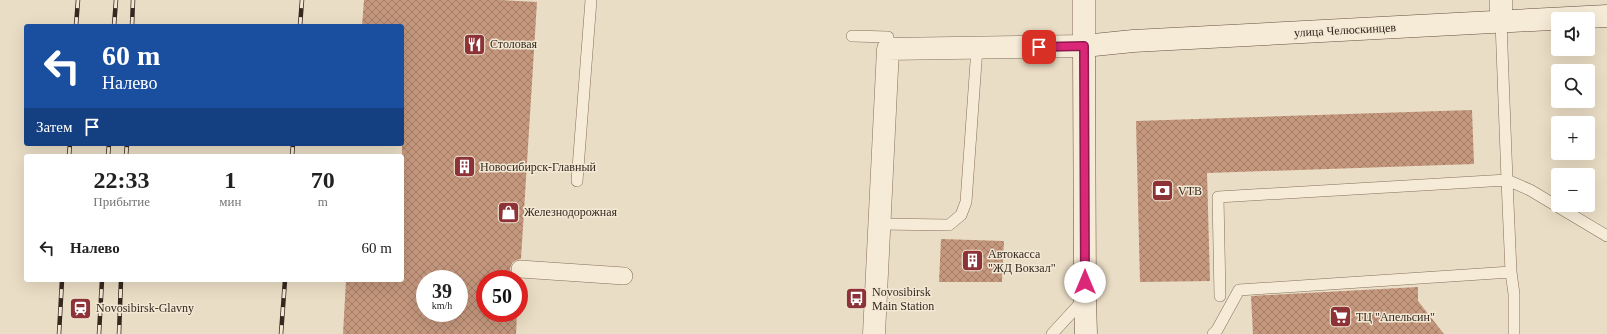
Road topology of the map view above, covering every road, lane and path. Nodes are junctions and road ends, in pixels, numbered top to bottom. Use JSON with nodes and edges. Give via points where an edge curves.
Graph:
{"nodes":[{"id":1,"x":591,"y":0,"type":"edge"},
{"id":2,"x":1084,"y":0,"type":"edge"},
{"id":3,"x":1501,"y":0,"type":"edge"},
{"id":4,"x":1607,"y":16,"type":"edge"},
{"id":5,"x":1500,"y":22,"type":"junction"},
{"id":6,"x":852,"y":36,"type":"dead end"},
{"id":7,"x":1084,"y":46,"type":"junction"},
{"id":8,"x":977,"y":48,"type":"junction"},
{"id":9,"x":888,"y":49,"type":"junction"},
{"id":10,"x":1507,"y":180,"type":"junction"},
{"id":11,"x":577,"y":181,"type":"dead end"},
{"id":12,"x":880,"y":224,"type":"junction"},
{"id":13,"x":1607,"y":236,"type":"edge"},
{"id":14,"x":520,"y":269,"type":"dead end"},
{"id":15,"x":1511,"y":272,"type":"junction"},
{"id":16,"x":624,"y":276,"type":"dead end"},
{"id":17,"x":1220,"y":296,"type":"dead end"},
{"id":18,"x":1085,"y":298,"type":"junction"},
{"id":19,"x":1215,"y":333,"type":"edge"},
{"id":20,"x":874,"y":334,"type":"edge"},
{"id":21,"x":1052,"y":334,"type":"edge"},
{"id":22,"x":1086,"y":334,"type":"edge"},
{"id":23,"x":1514,"y":334,"type":"edge"}],
"edges":[{"from":1,"to":11,"type":"lane"},
{"from":2,"to":7,"type":"main road"},
{"from":3,"to":5,"type":"main road"},
{"from":4,"to":5,"type":"main road","name":"улица Челюскинцев"},
{"from":5,"to":7,"type":"main road","name":"улица Челюскинцев","via":[[1133,41]]},
{"from":5,"to":10,"type":"lane"},
{"from":6,"to":9,"type":"lane","via":[[888,37]]},
{"from":7,"to":8,"type":"main road","name":"улица Челюскинцев"},
{"from":7,"to":18,"type":"main road"},
{"from":8,"to":9,"type":"main road","name":"улица Челюскинцев"},
{"from":8,"to":12,"type":"lane","via":[[966,202],[961,215],[949,225]]},
{"from":9,"to":12,"type":"main road"},
{"from":10,"to":13,"type":"lane","via":[[1530,190]]},
{"from":10,"to":15,"type":"lane"},
{"from":10,"to":17,"type":"lane","via":[[1218,197]]},
{"from":12,"to":20,"type":"main road"},
{"from":14,"to":16,"type":"street"},
{"from":15,"to":19,"type":"lane","via":[[1239,290]]},
{"from":15,"to":23,"type":"lane"},
{"from":18,"to":21,"type":"lane"},
{"from":18,"to":22,"type":"main road"}]}
